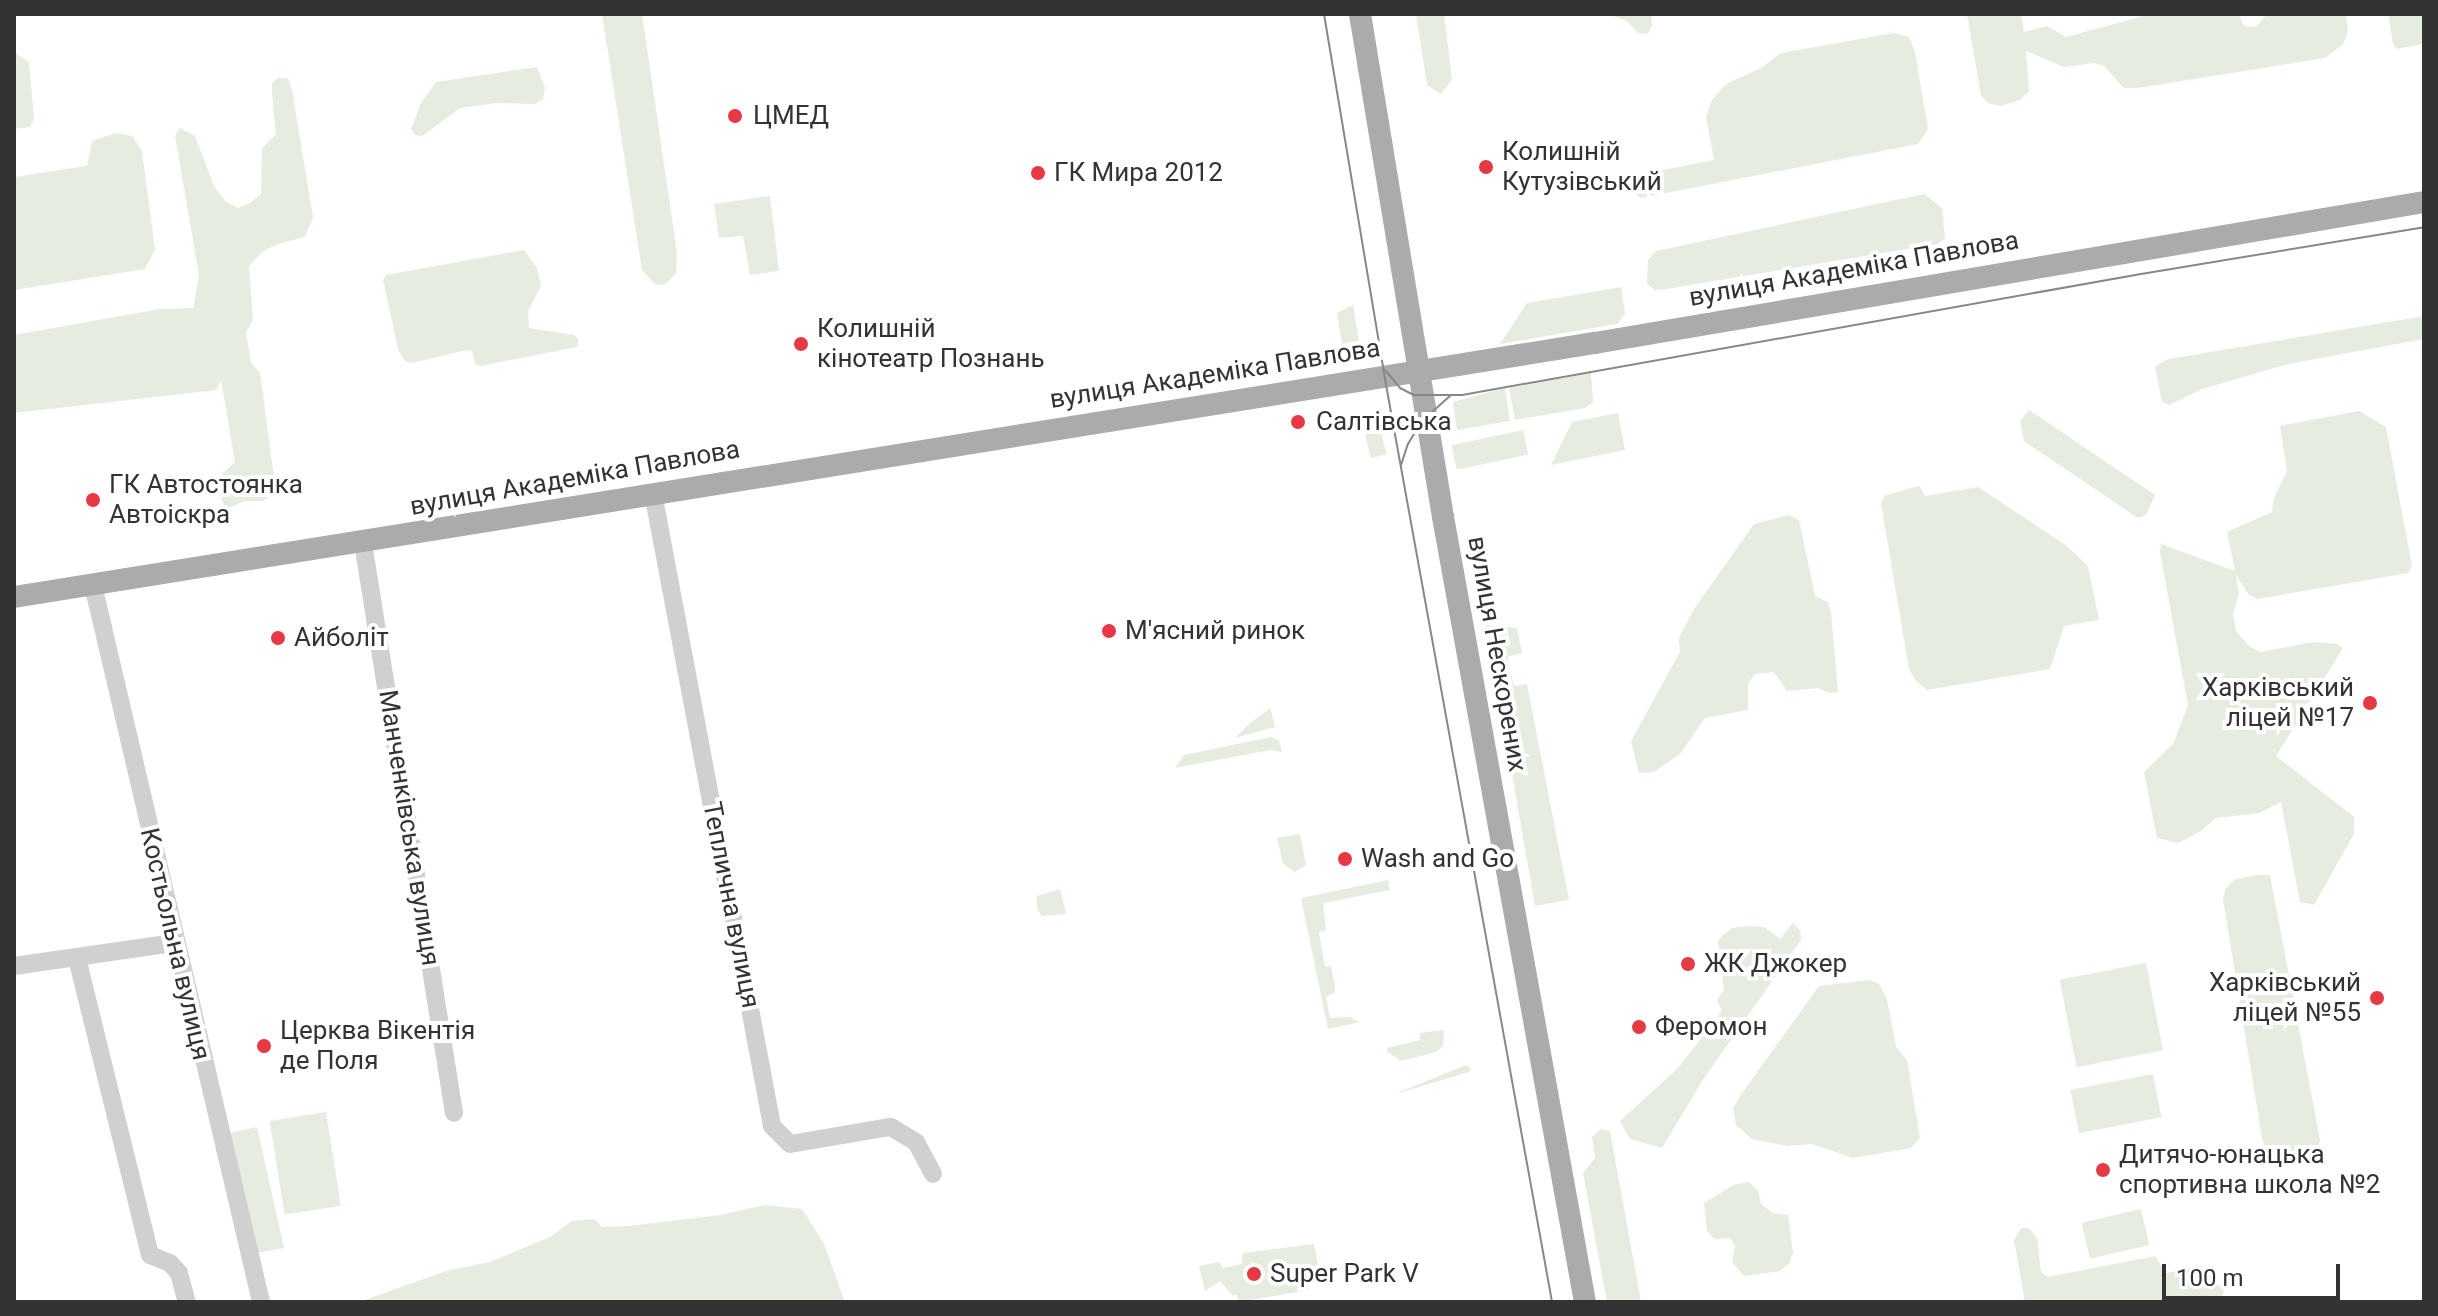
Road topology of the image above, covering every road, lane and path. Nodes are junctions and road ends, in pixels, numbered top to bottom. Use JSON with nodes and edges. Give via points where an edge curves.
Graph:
{"nodes":[{"id":1,"x":1360,"y":14,"type":"edge"},
{"id":2,"x":2424,"y":202,"type":"edge"},
{"id":3,"x":1418,"y":369,"type":"junction"},
{"id":4,"x":653,"y":493,"type":"junction"},
{"id":5,"x":363,"y":543,"type":"junction"},
{"id":6,"x":93,"y":585,"type":"junction"},
{"id":7,"x":14,"y":597,"type":"edge"},
{"id":8,"x":174,"y":943,"type":"junction"},
{"id":9,"x":77,"y":958,"type":"junction"},
{"id":10,"x":14,"y":966,"type":"edge"},
{"id":11,"x":454,"y":1113,"type":"dead end"},
{"id":12,"x":933,"y":1174,"type":"dead end"},
{"id":13,"x":187,"y":1302,"type":"edge"},
{"id":14,"x":261,"y":1302,"type":"edge"},
{"id":15,"x":1585,"y":1302,"type":"edge"}],
"edges":[{"from":1,"to":3,"type":"main road","name":"вулиця Нескорених"},
{"from":2,"to":3,"type":"main road","name":"вулиця Академіка Павлова"},
{"from":3,"to":4,"type":"main road","name":"вулиця Академіка Павлова"},
{"from":3,"to":15,"type":"main road","name":"вулиця Нескорених"},
{"from":4,"to":5,"type":"main road","name":"вулиця Академіка Павлова"},
{"from":4,"to":12,"type":"street","name":"Теплична вулиця","via":[[772,1126],[790,1144],[891,1127],[916,1142]]},
{"from":5,"to":6,"type":"main road","name":"вулиця Академіка Павлова"},
{"from":5,"to":11,"type":"street","name":"Манченківська вулиця"},
{"from":6,"to":7,"type":"main road","name":"вулиця Академіка Павлова"},
{"from":6,"to":8,"type":"street","name":"Костьольна вулиця"},
{"from":8,"to":9,"type":"street"},
{"from":8,"to":14,"type":"street","name":"Костьольна вулиця"},
{"from":9,"to":10,"type":"street"},
{"from":9,"to":13,"type":"street","via":[[150,1255],[179,1273]]}]}
